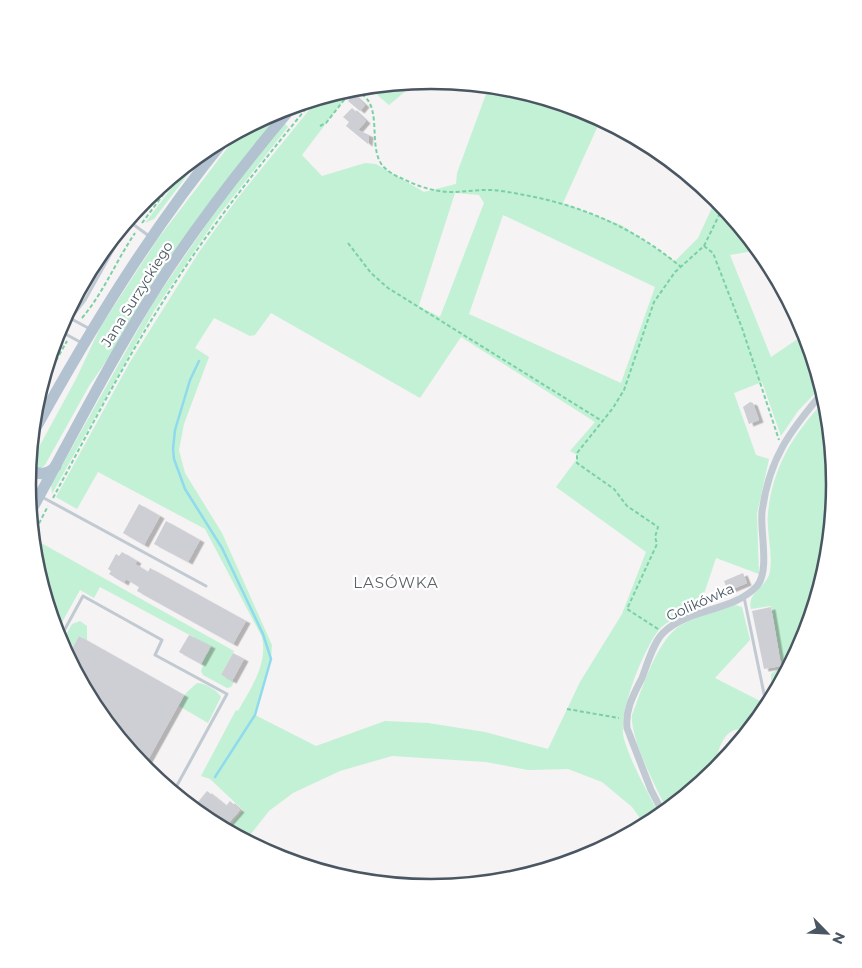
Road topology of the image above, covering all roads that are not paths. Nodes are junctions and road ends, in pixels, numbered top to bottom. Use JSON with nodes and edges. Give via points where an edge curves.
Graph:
{"nodes":[{"id":1,"x":283,"y":118,"type":"edge"},
{"id":2,"x":208,"y":159,"type":"edge"},
{"id":3,"x":134,"y":225,"type":"edge"},
{"id":4,"x":150,"y":237,"type":"junction"},
{"id":5,"x":114,"y":249,"type":"edge"},
{"id":6,"x":76,"y":312,"type":"edge"},
{"id":7,"x":72,"y":319,"type":"edge"},
{"id":8,"x":91,"y":329,"type":"junction"},
{"id":9,"x":66,"y":334,"type":"edge"},
{"id":10,"x":83,"y":344,"type":"junction"},
{"id":11,"x":46,"y":399,"type":"edge"},
{"id":12,"x":816,"y":400,"type":"edge"},
{"id":13,"x":50,"y":401,"type":"junction"},
{"id":14,"x":43,"y":415,"type":"edge"},
{"id":15,"x":57,"y":463,"type":"junction"},
{"id":16,"x":36,"y":473,"type":"edge"},
{"id":17,"x":40,"y":496,"type":"junction"},
{"id":18,"x":37,"y":502,"type":"edge"},
{"id":19,"x":206,"y":586,"type":"dead end"},
{"id":20,"x":744,"y":597,"type":"junction"},
{"id":21,"x":64,"y":630,"type":"edge"},
{"id":22,"x":765,"y":693,"type":"edge"},
{"id":23,"x":177,"y":786,"type":"edge"},
{"id":24,"x":659,"y":805,"type":"edge"}],
"edges":[{"from":1,"to":15,"type":"main road","name":"Jana Surzyckiego","via":[[222,193],[170,266],[125,339]]},
{"from":2,"to":4,"type":"main road","name":"Jana Surzyckiego"},
{"from":3,"to":4,"type":"lane"},
{"from":4,"to":8,"type":"main road","name":"Jana Surzyckiego"},
{"from":5,"to":6,"type":"lane"},
{"from":7,"to":8,"type":"lane"},
{"from":8,"to":10,"type":"main road","name":"Jana Surzyckiego"},
{"from":9,"to":10,"type":"lane"},
{"from":10,"to":13,"type":"main road","name":"Jana Surzyckiego"},
{"from":11,"to":13,"type":"lane"},
{"from":12,"to":20,"type":"street","name":"Golikówka","via":[[782,445],[774,466],[762,511],[762,578]]},
{"from":13,"to":14,"type":"main road","name":"Jana Surzyckiego"},
{"from":15,"to":16,"type":"main road","via":[[44,474]]},
{"from":15,"to":17,"type":"main road","name":"Jana Surzyckiego"},
{"from":17,"to":18,"type":"main road","name":"Jana Surzyckiego"},
{"from":17,"to":19,"type":"lane"},
{"from":20,"to":22,"type":"lane"},
{"from":20,"to":24,"type":"street","name":"Golikówka","via":[[685,620],[661,635],[626,717],[639,760]]},
{"from":21,"to":23,"type":"lane","via":[[83,596],[162,640],[155,655],[226,694]]}]}
